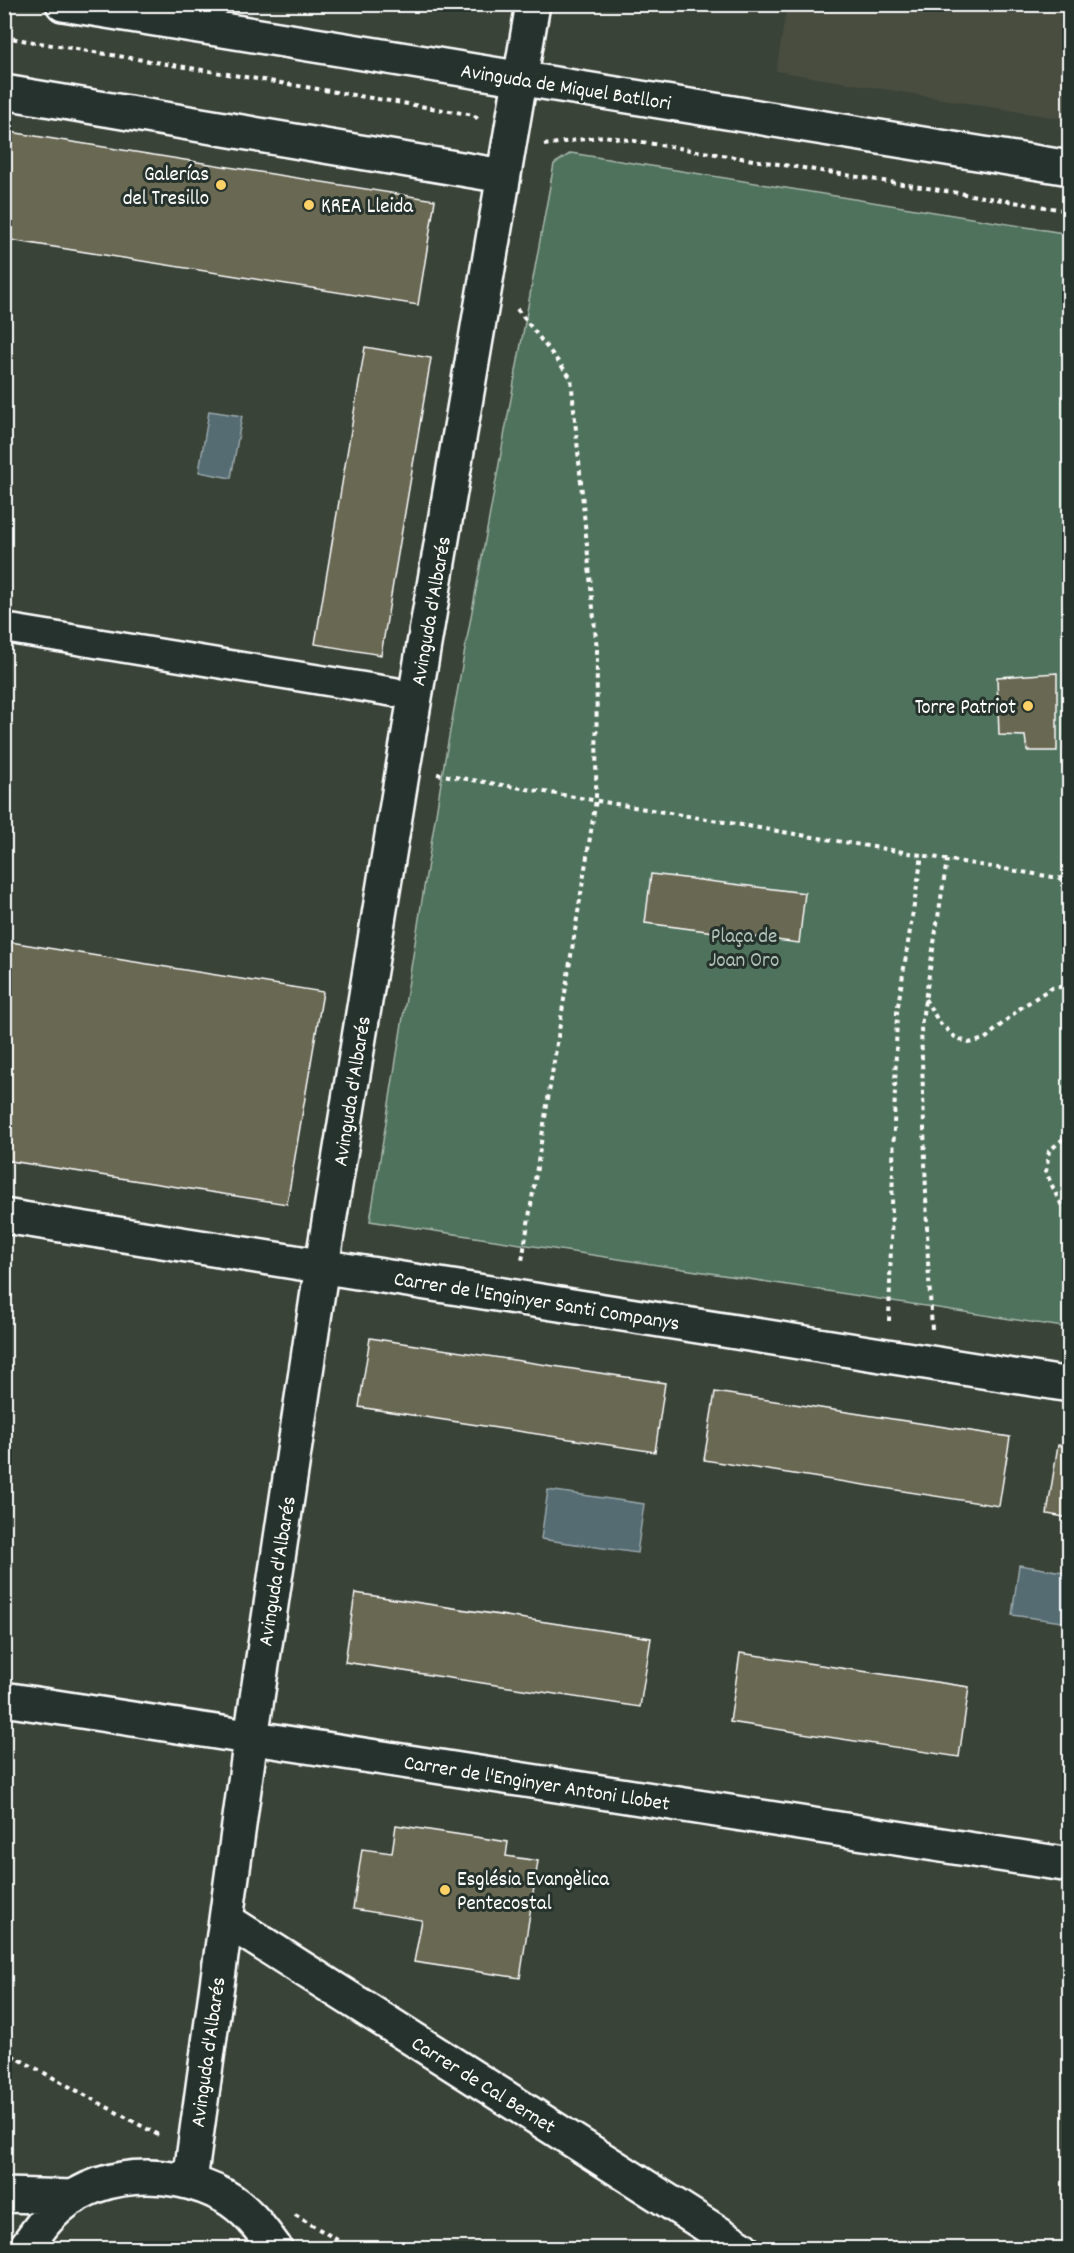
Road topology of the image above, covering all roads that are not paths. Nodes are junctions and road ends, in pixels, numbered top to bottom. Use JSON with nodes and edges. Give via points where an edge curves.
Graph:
{"nodes":[{"id":1,"x":63,"y":4,"type":"edge"},
{"id":2,"x":533,"y":4,"type":"edge"},
{"id":3,"x":520,"y":79,"type":"junction"},
{"id":4,"x":4,"y":92,"type":"edge"},
{"id":5,"x":1070,"y":168,"type":"edge"},
{"id":6,"x":504,"y":176,"type":"junction"},
{"id":7,"x":4,"y":628,"type":"edge"},
{"id":8,"x":394,"y":692,"type":"dead end"},
{"id":9,"x":4,"y":1216,"type":"edge"},
{"id":10,"x":322,"y":1265,"type":"junction"},
{"id":11,"x":1070,"y":1385,"type":"edge"},
{"id":12,"x":4,"y":1699,"type":"edge"},
{"id":13,"x":251,"y":1738,"type":"junction"},
{"id":14,"x":1070,"y":1865,"type":"edge"},
{"id":15,"x":226,"y":1920,"type":"junction"},
{"id":16,"x":191,"y":2168,"type":"junction"},
{"id":17,"x":4,"y":2195,"type":"edge"},
{"id":18,"x":74,"y":2198,"type":"junction"},
{"id":19,"x":25,"y":2248,"type":"edge"},
{"id":20,"x":275,"y":2248,"type":"edge"},
{"id":21,"x":742,"y":2248,"type":"edge"}],
"edges":[{"from":1,"to":3,"type":"street","name":"Avinguda de Miquel Batllori"},
{"from":2,"to":3,"type":"street","name":"Avinguda d'Albarés"},
{"from":3,"to":5,"type":"street","name":"Avinguda de Miquel Batllori"},
{"from":3,"to":6,"type":"street","name":"Avinguda d'Albarés"},
{"from":4,"to":6,"type":"street"},
{"from":6,"to":10,"type":"street","name":"Avinguda d'Albarés"},
{"from":7,"to":8,"type":"street"},
{"from":9,"to":10,"type":"street","name":"Carrer de l'Enginyer Santi Companys"},
{"from":10,"to":11,"type":"street","name":"Carrer de l'Enginyer Santi Companys"},
{"from":10,"to":13,"type":"street","name":"Avinguda d'Albarés"},
{"from":12,"to":13,"type":"street","name":"Carrer de l'Enginyer Antoni Llobet"},
{"from":13,"to":14,"type":"street","name":"Carrer de l'Enginyer Antoni Llobet"},
{"from":13,"to":15,"type":"street","name":"Avinguda d'Albarés"},
{"from":15,"to":16,"type":"street","name":"Avinguda d'Albarés"},
{"from":15,"to":21,"type":"street","name":"Carrer de Cal Bernet"},
{"from":16,"to":18,"type":"street","via":[[92,2187]]},
{"from":16,"to":20,"type":"street","via":[[257,2223]]},
{"from":17,"to":18,"type":"street"},
{"from":18,"to":19,"type":"street","via":[[50,2215]]}]}
